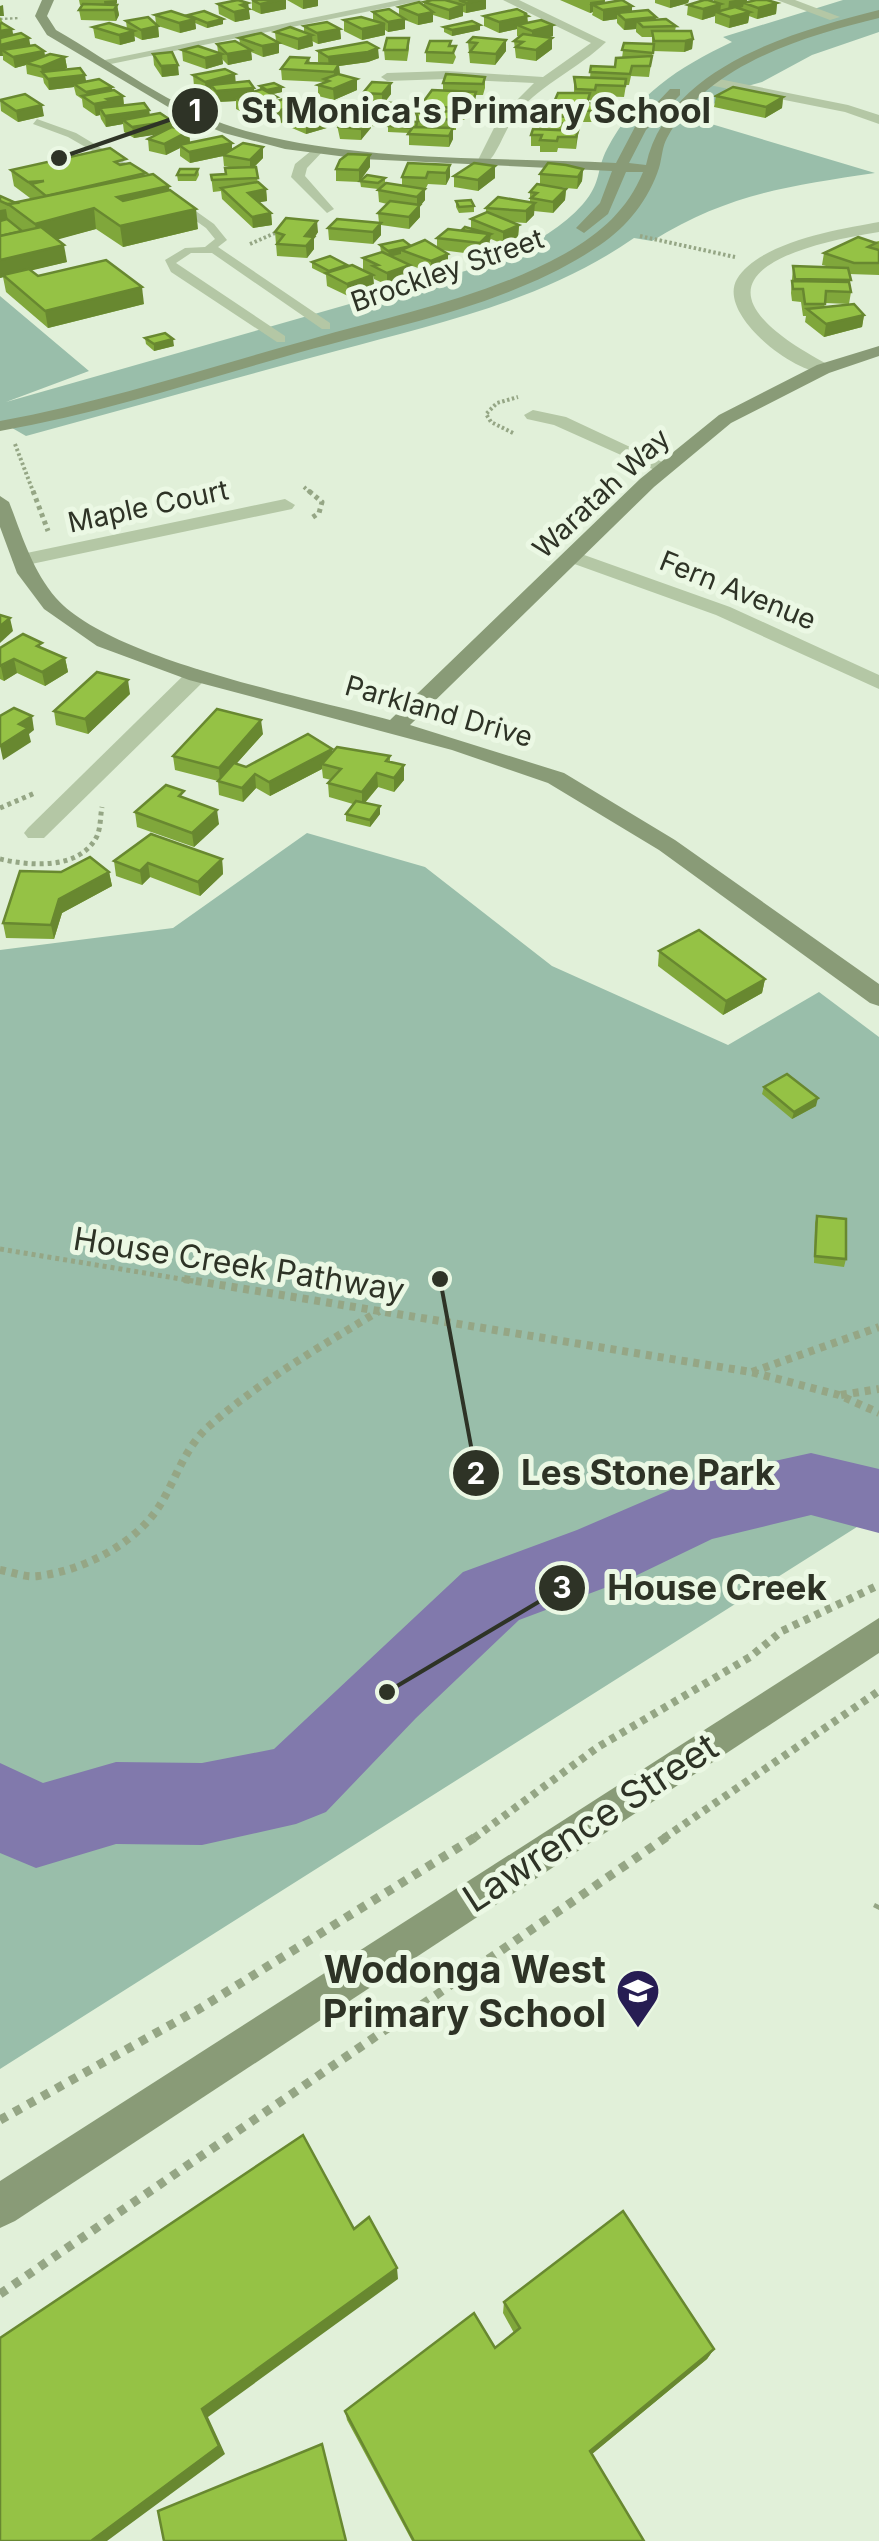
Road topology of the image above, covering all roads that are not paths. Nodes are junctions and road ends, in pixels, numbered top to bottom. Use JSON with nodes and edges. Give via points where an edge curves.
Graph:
{"nodes":[{"id":1,"x":48,"y":0,"type":"edge"},
{"id":2,"x":418,"y":0,"type":"edge"},
{"id":3,"x":509,"y":0,"type":"edge"},
{"id":4,"x":782,"y":0,"type":"edge"},
{"id":5,"x":879,"y":11,"type":"edge"},
{"id":6,"x":841,"y":19,"type":"junction"},
{"id":7,"x":101,"y":62,"type":"junction"},
{"id":8,"x":387,"y":77,"type":"dead end"},
{"id":9,"x":541,"y":80,"type":"junction"},
{"id":10,"x":692,"y":80,"type":"junction"},
{"id":11,"x":714,"y":82,"type":"junction"},
{"id":12,"x":868,"y":98,"type":"dead end"},
{"id":13,"x":848,"y":109,"type":"junction"},
{"id":14,"x":879,"y":120,"type":"edge"},
{"id":15,"x":36,"y":122,"type":"edge"},
{"id":16,"x":317,"y":150,"type":"junction"},
{"id":17,"x":485,"y":160,"type":"junction"},
{"id":18,"x":622,"y":167,"type":"junction"},
{"id":19,"x":651,"y":168,"type":"junction"},
{"id":20,"x":140,"y":176,"type":"edge"},
{"id":21,"x":154,"y":186,"type":"edge"},
{"id":22,"x":327,"y":209,"type":"dead end"},
{"id":23,"x":879,"y":227,"type":"edge"},
{"id":24,"x":210,"y":248,"type":"junction"},
{"id":25,"x":326,"y":326,"type":"junction"},
{"id":26,"x":288,"y":344,"type":"junction"},
{"id":27,"x":879,"y":351,"type":"edge"},
{"id":28,"x":823,"y":369,"type":"junction"},
{"id":29,"x":530,"y":405,"type":"road end"},
{"id":30,"x":4,"y":427,"type":"edge"},
{"id":31,"x":666,"y":468,"type":"junction"},
{"id":32,"x":0,"y":502,"type":"edge"},
{"id":33,"x":285,"y":505,"type":"dead end"},
{"id":34,"x":573,"y":556,"type":"junction"},
{"id":35,"x":22,"y":560,"type":"junction"},
{"id":36,"x":197,"y":675,"type":"junction"},
{"id":37,"x":879,"y":683,"type":"edge"},
{"id":38,"x":394,"y":727,"type":"junction"},
{"id":39,"x":36,"y":833,"type":"dead end"},
{"id":40,"x":879,"y":997,"type":"edge"},
{"id":41,"x":879,"y":1634,"type":"edge"},
{"id":42,"x":0,"y":2206,"type":"edge"}],
"edges":[{"from":1,"to":7,"type":"main road","via":[[43,24]]},
{"from":2,"to":7,"type":"street"},
{"from":3,"to":9,"type":"street","via":[[599,41]]},
{"from":4,"to":6,"type":"street"},
{"from":5,"to":6,"type":"main road","name":"Brockley Street"},
{"from":6,"to":10,"type":"main road","name":"Brockley Street","via":[[744,48]]},
{"from":6,"to":11,"type":"main road","name":"Brockley Street"},
{"from":7,"to":16,"type":"main road","via":[[216,125]]},
{"from":8,"to":9,"type":"street"},
{"from":9,"to":17,"type":"street","via":[[505,120]]},
{"from":10,"to":11,"type":"main road"},
{"from":10,"to":18,"type":"main road","name":"Brockley Street","via":[[638,128]]},
{"from":11,"to":13,"type":"street"},
{"from":11,"to":19,"type":"main road","name":"Brockley Street","via":[[675,114]]},
{"from":12,"to":13,"type":"street"},
{"from":13,"to":14,"type":"street"},
{"from":15,"to":20,"type":"lane"},
{"from":16,"to":17,"type":"main road"},
{"from":16,"to":22,"type":"street","via":[[298,177]]},
{"from":17,"to":18,"type":"main road"},
{"from":18,"to":19,"type":"main road"},
{"from":18,"to":25,"type":"main road","name":"Brockley Street","via":[[600,215],[551,250],[460,288]]},
{"from":19,"to":26,"type":"main road","name":"Brockley Street","via":[[619,223],[563,261],[461,301]]},
{"from":21,"to":24,"type":"lane","via":[[210,226],[220,240]]},
{"from":23,"to":28,"type":"street","via":[[776,254],[745,280],[742,303],[750,319]]},
{"from":24,"to":25,"type":"lane"},
{"from":24,"to":26,"type":"lane","via":[[169,262]]},
{"from":25,"to":26,"type":"main road","name":"Brockley Street"},
{"from":26,"to":30,"type":"main road","name":"Brockley Street"},
{"from":27,"to":28,"type":"main road","name":"Waratah Way"},
{"from":28,"to":31,"type":"main road","name":"Waratah Way","via":[[725,419]]},
{"from":29,"to":31,"type":"street"},
{"from":31,"to":34,"type":"main road","name":"Waratah Way"},
{"from":32,"to":35,"type":"main road","name":"Parkland Drive"},
{"from":33,"to":35,"type":"street","name":"Maple Court"},
{"from":34,"to":37,"type":"street","name":"Fern Avenue","via":[[723,611]]},
{"from":34,"to":38,"type":"main road","name":"Waratah Way"},
{"from":35,"to":36,"type":"main road","name":"Parkland Drive","via":[[51,605],[73,624]]},
{"from":36,"to":38,"type":"main road","name":"Parkland Drive"},
{"from":36,"to":39,"type":"street"},
{"from":38,"to":40,"type":"main road","name":"Parkland Drive","via":[[517,762],[602,802]]},
{"from":41,"to":42,"type":"main road","name":"Lawrence Street"}]}
